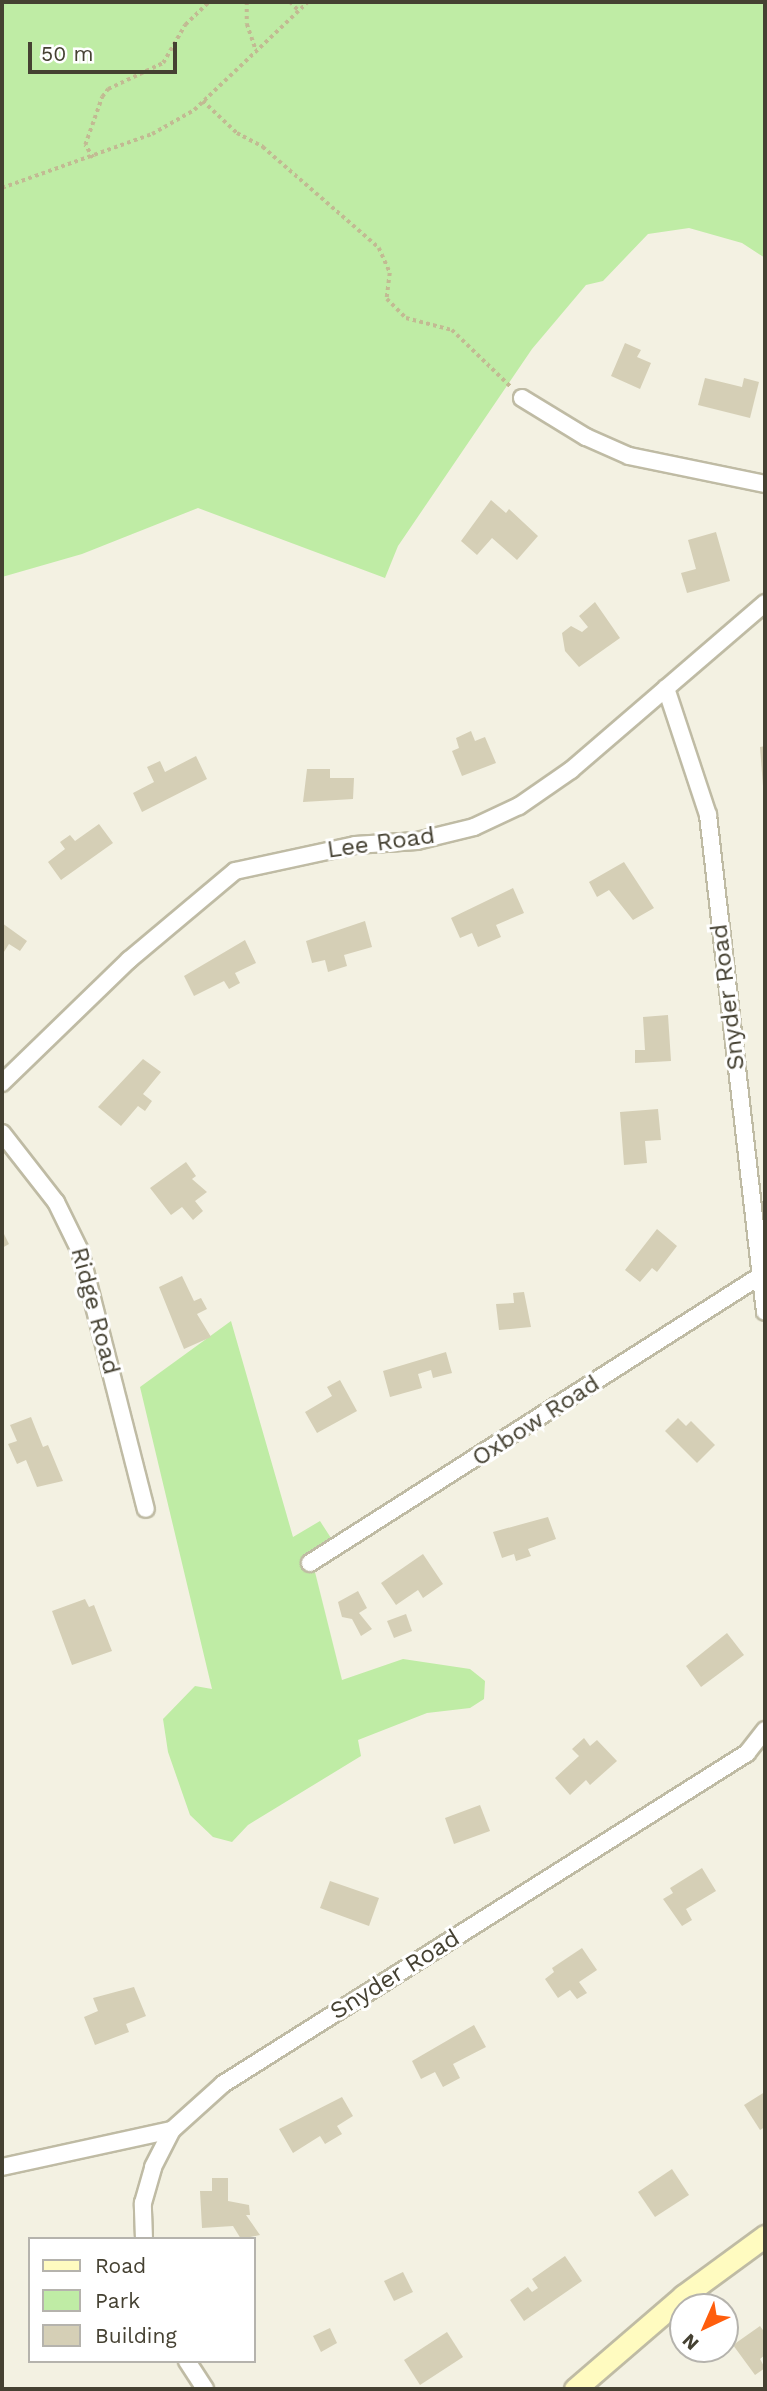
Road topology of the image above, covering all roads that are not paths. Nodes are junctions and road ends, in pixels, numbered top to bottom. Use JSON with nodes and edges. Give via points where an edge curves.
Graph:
{"nodes":[{"id":1,"x":522,"y":398,"type":"road end"},
{"id":2,"x":765,"y":484,"type":"edge"},
{"id":3,"x":765,"y":603,"type":"edge"},
{"id":4,"x":666,"y":688,"type":"junction"},
{"id":5,"x":2,"y":1083,"type":"edge"},
{"id":6,"x":2,"y":1133,"type":"edge"},
{"id":7,"x":761,"y":1276,"type":"junction"},
{"id":8,"x":765,"y":1311,"type":"edge"},
{"id":9,"x":146,"y":1509,"type":"dead end"},
{"id":10,"x":310,"y":1563,"type":"dead end"},
{"id":11,"x":765,"y":1730,"type":"edge"},
{"id":12,"x":172,"y":2130,"type":"junction"},
{"id":13,"x":2,"y":2167,"type":"edge"},
{"id":14,"x":765,"y":2236,"type":"edge"},
{"id":15,"x":144,"y":2237,"type":"edge"},
{"id":16,"x":188,"y":2363,"type":"edge"},
{"id":17,"x":205,"y":2389,"type":"edge"},
{"id":18,"x":575,"y":2389,"type":"edge"}],
"edges":[{"from":1,"to":2,"type":"street","via":[[586,437],[629,456]]},
{"from":3,"to":4,"type":"street","name":"Lee Road"},
{"from":4,"to":5,"type":"street","name":"Lee Road","via":[[571,770],[519,806],[474,827],[417,841],[295,855],[235,871],[129,960]]},
{"from":4,"to":7,"type":"street","name":"Snyder Road","via":[[708,815]]},
{"from":6,"to":9,"type":"street","name":"Ridge Road","via":[[56,1202],[80,1251]]},
{"from":7,"to":8,"type":"street","name":"Snyder Road"},
{"from":7,"to":10,"type":"street","name":"Oxbow Road"},
{"from":11,"to":12,"type":"street","name":"Snyder Road","via":[[747,1754],[223,2084]]},
{"from":12,"to":13,"type":"street","name":"Snyder Road"},
{"from":12,"to":15,"type":"street","via":[[153,2167],[143,2203]]},
{"from":14,"to":18,"type":"main road","via":[[683,2296]]},
{"from":16,"to":17,"type":"street"}]}
